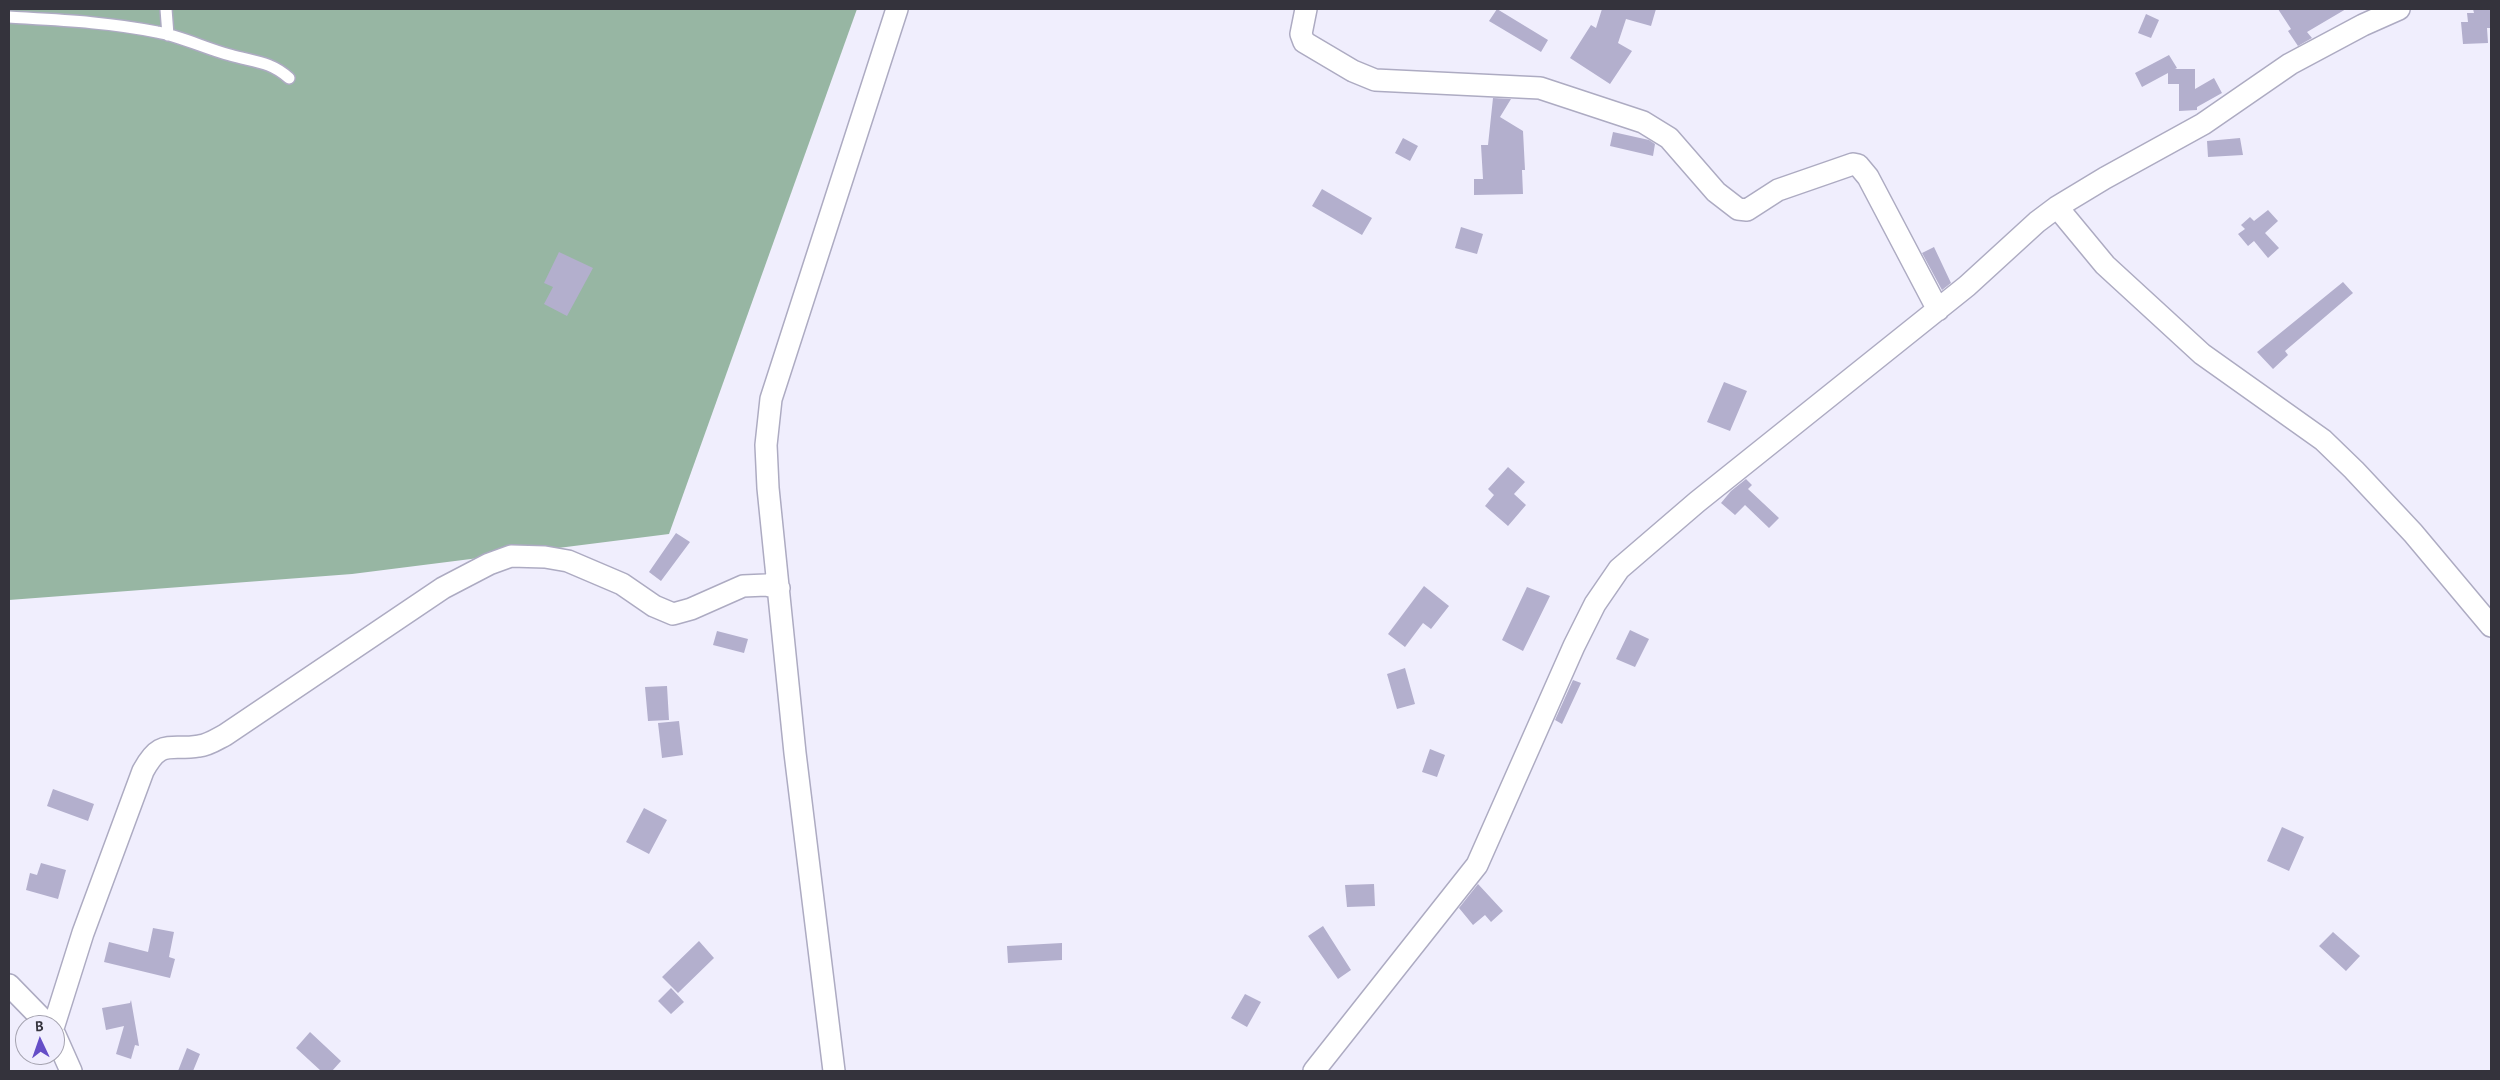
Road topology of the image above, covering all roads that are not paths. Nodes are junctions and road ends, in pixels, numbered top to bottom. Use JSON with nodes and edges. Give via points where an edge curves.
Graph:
{"nodes":[{"id":1,"x":166,"y":9,"type":"edge"},
{"id":2,"x":896,"y":9,"type":"edge"},
{"id":3,"x":1306,"y":9,"type":"edge"},
{"id":4,"x":2399,"y":9,"type":"edge"},
{"id":5,"x":9,"y":16,"type":"edge"},
{"id":6,"x":168,"y":35,"type":"junction"},
{"id":7,"x":289,"y":78,"type":"dead end"},
{"id":8,"x":2057,"y":207,"type":"junction"},
{"id":9,"x":1938,"y":310,"type":"junction"},
{"id":10,"x":779,"y":588,"type":"junction"},
{"id":11,"x":2491,"y":626,"type":"edge"},
{"id":12,"x":9,"y":985,"type":"edge"},
{"id":13,"x":38,"y":1015,"type":"edge"},
{"id":14,"x":57,"y":1015,"type":"edge"},
{"id":15,"x":65,"y":1058,"type":"edge"},
{"id":16,"x":71,"y":1071,"type":"edge"},
{"id":17,"x":834,"y":1071,"type":"edge"},
{"id":18,"x":1314,"y":1071,"type":"edge"}],
"edges":[{"from":1,"to":6,"type":"lane"},
{"from":2,"to":10,"type":"street","via":[[771,398],[766,445]]},
{"from":3,"to":9,"type":"street","via":[[1304,42],[1353,72],[1374,80],[1540,88],[1643,122],[1669,138],[1716,192],[1738,209],[1754,207],[1788,185],[1858,165],[1868,177]]},
{"from":4,"to":8,"type":"street","via":[[2290,64],[2203,124]]},
{"from":5,"to":6,"type":"lane","via":[[124,26]]},
{"from":6,"to":7,"type":"lane","via":[[232,56],[262,62],[278,68]]},
{"from":8,"to":9,"type":"street"},
{"from":8,"to":11,"type":"street","via":[[2104,265],[2202,354],[2323,440],[2413,533]]},
{"from":9,"to":18,"type":"street","via":[[1697,502],[1619,569],[1595,604],[1578,638],[1478,865]]},
{"from":10,"to":14,"type":"street","via":[[744,586],[673,614],[654,606],[622,584],[568,561],[511,556],[443,588],[225,735],[200,746],[160,749],[143,771],[83,933]]},
{"from":10,"to":17,"type":"street","via":[[795,753]]},
{"from":12,"to":13,"type":"street"},
{"from":15,"to":16,"type":"street"}]}
